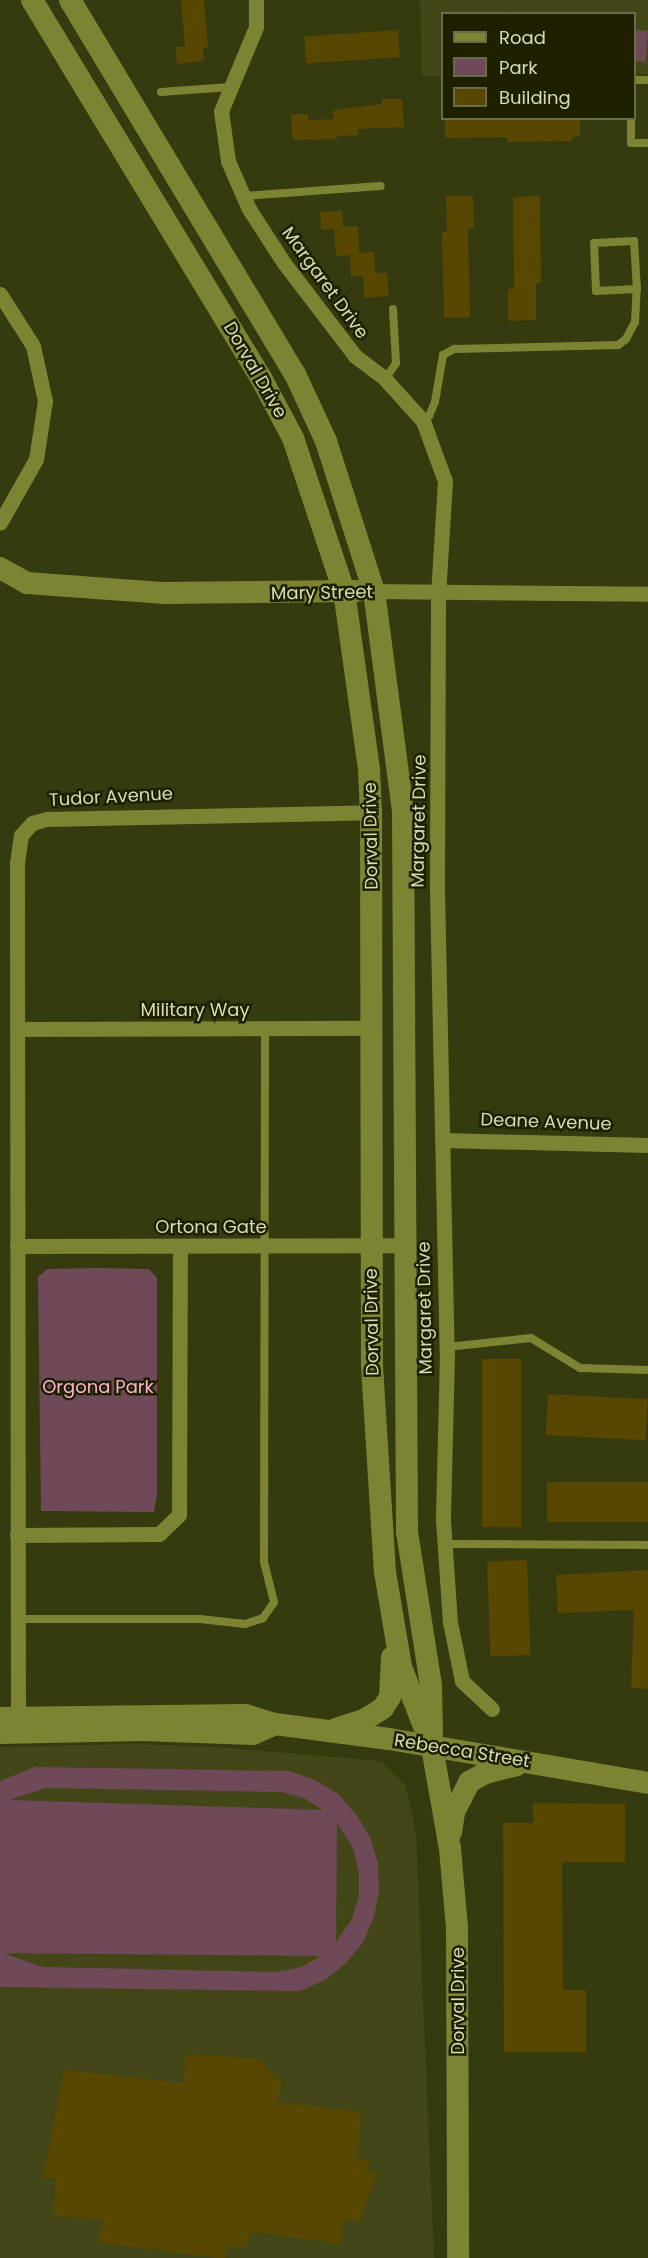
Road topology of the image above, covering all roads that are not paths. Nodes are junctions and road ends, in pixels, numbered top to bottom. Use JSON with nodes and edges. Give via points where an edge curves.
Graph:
{"nodes":[{"id":1,"x":32,"y":0,"type":"edge"},
{"id":2,"x":70,"y":0,"type":"edge"},
{"id":3,"x":256,"y":0,"type":"edge"},
{"id":4,"x":232,"y":86,"type":"junction"},
{"id":5,"x":160,"y":92,"type":"dead end"},
{"id":6,"x":631,"y":120,"type":"edge"},
{"id":7,"x":648,"y":143,"type":"edge"},
{"id":8,"x":381,"y":186,"type":"dead end"},
{"id":9,"x":244,"y":196,"type":"junction"},
{"id":10,"x":637,"y":289,"type":"junction"},
{"id":11,"x":0,"y":294,"type":"edge"},
{"id":12,"x":393,"y":309,"type":"dead end"},
{"id":13,"x":385,"y":379,"type":"junction"},
{"id":14,"x":423,"y":421,"type":"junction"},
{"id":15,"x":0,"y":523,"type":"edge"},
{"id":16,"x":0,"y":568,"type":"edge"},
{"id":17,"x":344,"y":591,"type":"junction"},
{"id":18,"x":374,"y":591,"type":"junction"},
{"id":19,"x":648,"y":594,"type":"edge"},
{"id":20,"x":438,"y":595,"type":"junction"},
{"id":21,"x":371,"y":812,"type":"junction"},
{"id":22,"x":372,"y":1028,"type":"junction"},
{"id":23,"x":18,"y":1029,"type":"junction"},
{"id":24,"x":265,"y":1030,"type":"junction"},
{"id":25,"x":442,"y":1140,"type":"junction"},
{"id":26,"x":648,"y":1145,"type":"edge"},
{"id":27,"x":372,"y":1245,"type":"junction"},
{"id":28,"x":405,"y":1245,"type":"junction"},
{"id":29,"x":17,"y":1246,"type":"junction"},
{"id":30,"x":180,"y":1247,"type":"junction"},
{"id":31,"x":264,"y":1247,"type":"junction"},
{"id":32,"x":447,"y":1347,"type":"junction"},
{"id":33,"x":648,"y":1370,"type":"edge"},
{"id":34,"x":17,"y":1535,"type":"junction"},
{"id":35,"x":445,"y":1544,"type":"junction"},
{"id":36,"x":648,"y":1545,"type":"edge"},
{"id":37,"x":17,"y":1619,"type":"junction"},
{"id":38,"x":392,"y":1622,"type":"junction"},
{"id":39,"x":492,"y":1709,"type":"dead end"},
{"id":40,"x":9,"y":1717,"type":"edge"},
{"id":41,"x":275,"y":1724,"type":"junction"},
{"id":42,"x":321,"y":1731,"type":"junction"},
{"id":43,"x":0,"y":1733,"type":"edge"},
{"id":44,"x":432,"y":1747,"type":"junction"},
{"id":45,"x":533,"y":1762,"type":"junction"},
{"id":46,"x":648,"y":1783,"type":"edge"},
{"id":47,"x":450,"y":1849,"type":"junction"},
{"id":48,"x":458,"y":2258,"type":"edge"}],
"edges":[{"from":1,"to":17,"type":"main road","name":"Dorval Drive","via":[[283,418],[312,485]]},
{"from":2,"to":18,"type":"main road","name":"Dorval Drive","via":[[295,374],[326,441]]},
{"from":3,"to":4,"type":"street","name":"Margaret Drive","via":[[256,27]]},
{"from":4,"to":5,"type":"lane"},
{"from":4,"to":9,"type":"street","name":"Margaret Drive","via":[[221,111],[228,160]]},
{"from":6,"to":7,"type":"lane","via":[[631,143]]},
{"from":8,"to":9,"type":"lane"},
{"from":9,"to":13,"type":"street","name":"Margaret Drive","via":[[284,263],[355,356]]},
{"from":10,"to":10,"type":"lane","via":[[596,291],[594,243],[634,241]]},
{"from":10,"to":14,"type":"lane","via":[[635,322],[618,345],[454,349],[443,355],[435,402]]},
{"from":11,"to":15,"type":"street","via":[[33,346],[45,401],[36,459]]},
{"from":12,"to":13,"type":"lane","via":[[396,363]]},
{"from":13,"to":14,"type":"street","name":"Margaret Drive"},
{"from":14,"to":20,"type":"street","name":"Margaret Drive","via":[[445,482]]},
{"from":16,"to":17,"type":"main road","name":"Mary Street","via":[[27,583],[162,593]]},
{"from":17,"to":18,"type":"main road","name":"Mary Street"},
{"from":17,"to":21,"type":"main road","name":"Dorval Drive","via":[[369,770]]},
{"from":18,"to":20,"type":"street","name":"Mary Street"},
{"from":18,"to":28,"type":"main road","name":"Dorval Drive","via":[[403,810]]},
{"from":19,"to":20,"type":"street","name":"Mary Street"},
{"from":20,"to":25,"type":"street","name":"Margaret Drive"},
{"from":21,"to":22,"type":"main road","name":"Dorval Drive"},
{"from":21,"to":23,"type":"street","name":"Tudor Avenue","via":[[189,813],[47,819],[32,823],[18,843]]},
{"from":22,"to":24,"type":"street","name":"Military Way"},
{"from":22,"to":27,"type":"main road","name":"Dorval Drive"},
{"from":23,"to":24,"type":"street","name":"Military Way"},
{"from":23,"to":29,"type":"street","name":"Tudor Avenue"},
{"from":24,"to":31,"type":"lane"},
{"from":25,"to":26,"type":"street","name":"Deane Avenue"},
{"from":25,"to":32,"type":"street","name":"Margaret Drive"},
{"from":27,"to":28,"type":"street","name":"Ortona Gate"},
{"from":27,"to":31,"type":"street","name":"Ortona Gate"},
{"from":27,"to":38,"type":"main road","name":"Dorval Drive","via":[[372,1366],[385,1572]]},
{"from":28,"to":44,"type":"main road","name":"Dorval Drive","via":[[407,1532],[431,1686]]},
{"from":29,"to":30,"type":"street","name":"Ortona Gate"},
{"from":29,"to":34,"type":"street","name":"Tudor Avenue"},
{"from":30,"to":31,"type":"street","name":"Ortona Gate"},
{"from":30,"to":34,"type":"street","via":[[179,1515],[159,1534]]},
{"from":31,"to":37,"type":"lane","via":[[264,1562],[274,1591],[269,1610],[263,1618],[245,1624],[200,1619]]},
{"from":32,"to":33,"type":"lane","via":[[531,1338],[580,1368]]},
{"from":32,"to":35,"type":"street","name":"Margaret Drive"},
{"from":34,"to":37,"type":"street","name":"Tudor Avenue"},
{"from":35,"to":36,"type":"lane"},
{"from":35,"to":39,"type":"street","name":"Margaret Drive","via":[[450,1622],[462,1682]]},
{"from":37,"to":40,"type":"street","name":"Tudor Avenue"},
{"from":38,"to":42,"type":"main road","via":[[390,1697],[364,1720]]},
{"from":38,"to":44,"type":"main road","name":"Dorval Drive","via":[[401,1667]]},
{"from":40,"to":41,"type":"main road","name":"Rebecca Street","via":[[208,1713],[245,1715]]},
{"from":41,"to":42,"type":"main road","name":"Rebecca Street"},
{"from":41,"to":43,"type":"main road","name":"Rebecca Street","via":[[253,1734],[142,1730]]},
{"from":42,"to":44,"type":"main road","name":"Rebecca Street"},
{"from":44,"to":45,"type":"main road","name":"Rebecca Street"},
{"from":44,"to":47,"type":"main road","name":"Dorval Drive"},
{"from":45,"to":46,"type":"main road","name":"Rebecca Street"},
{"from":45,"to":47,"type":"main road","via":[[485,1773],[469,1782],[454,1812]]},
{"from":47,"to":48,"type":"main road","name":"Dorval Drive","via":[[458,1928]]}]}
